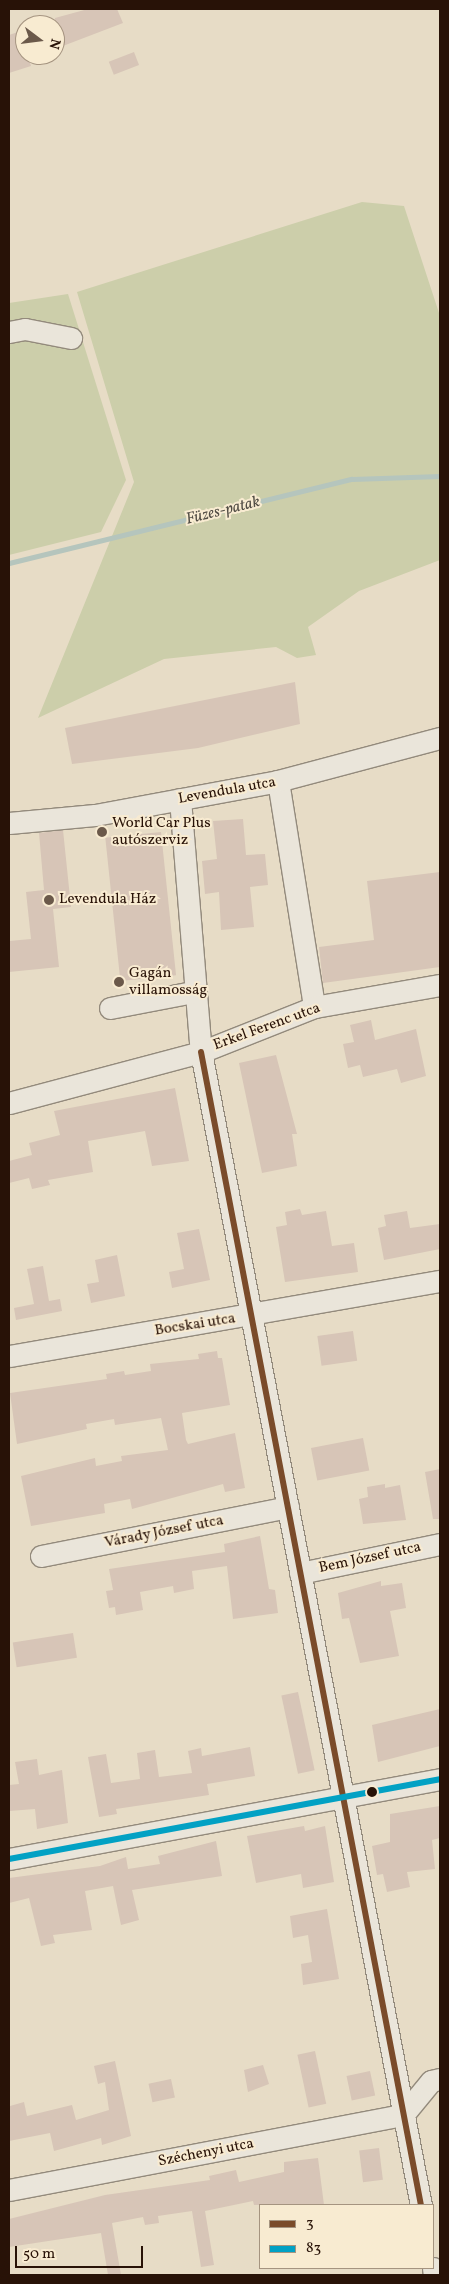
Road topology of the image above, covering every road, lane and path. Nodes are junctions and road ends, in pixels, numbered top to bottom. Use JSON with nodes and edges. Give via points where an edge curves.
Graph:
{"nodes":[{"id":1,"x":9,"y":332,"type":"edge"},
{"id":2,"x":71,"y":338,"type":"dead end"},
{"id":3,"x":440,"y":738,"type":"edge"},
{"id":4,"x":278,"y":781,"type":"junction"},
{"id":5,"x":180,"y":799,"type":"junction"},
{"id":6,"x":9,"y":823,"type":"edge"},
{"id":7,"x":440,"y":985,"type":"edge"},
{"id":8,"x":193,"y":992,"type":"junction"},
{"id":9,"x":314,"y":1007,"type":"junction"},
{"id":10,"x":110,"y":1008,"type":"dead end"},
{"id":11,"x":200,"y":1052,"type":"junction"},
{"id":12,"x":9,"y":1103,"type":"edge"},
{"id":13,"x":440,"y":1281,"type":"edge"},
{"id":14,"x":251,"y":1315,"type":"junction"},
{"id":15,"x":9,"y":1356,"type":"edge"},
{"id":16,"x":288,"y":1507,"type":"junction"},
{"id":17,"x":440,"y":1544,"type":"edge"},
{"id":18,"x":41,"y":1556,"type":"dead end"},
{"id":19,"x":300,"y":1573,"type":"junction"},
{"id":20,"x":440,"y":1779,"type":"edge"},
{"id":21,"x":343,"y":1798,"type":"junction"},
{"id":22,"x":9,"y":1859,"type":"edge"},
{"id":23,"x":440,"y":2079,"type":"edge"},
{"id":24,"x":403,"y":2115,"type":"junction"},
{"id":25,"x":9,"y":2190,"type":"edge"},
{"id":26,"x":421,"y":2204,"type":"edge"}],
"edges":[{"from":1,"to":2,"type":"street","via":[[25,329]]},
{"from":3,"to":4,"type":"street","name":"Levendula utca"},
{"from":4,"to":5,"type":"street","name":"Levendula utca"},
{"from":4,"to":9,"type":"street"},
{"from":5,"to":6,"type":"street","name":"Levendula utca","via":[[95,815]]},
{"from":5,"to":8,"type":"street"},
{"from":7,"to":9,"type":"street","name":"Erkel Ferenc utca"},
{"from":8,"to":10,"type":"street"},
{"from":8,"to":11,"type":"street"},
{"from":9,"to":11,"type":"street","name":"Erkel Ferenc utca"},
{"from":11,"to":12,"type":"street","name":"Erkel Ferenc utca"},
{"from":11,"to":14,"type":"street"},
{"from":13,"to":14,"type":"street","name":"Bocskai utca"},
{"from":14,"to":15,"type":"street","name":"Bocskai utca"},
{"from":14,"to":16,"type":"street"},
{"from":16,"to":18,"type":"street","name":"Várady József utca"},
{"from":16,"to":19,"type":"street"},
{"from":17,"to":19,"type":"street","name":"Bem József utca"},
{"from":19,"to":21,"type":"street"},
{"from":20,"to":21,"type":"street"},
{"from":21,"to":22,"type":"street"},
{"from":21,"to":24,"type":"street"},
{"from":23,"to":24,"type":"street","via":[[431,2081]]},
{"from":24,"to":25,"type":"street","name":"Széchenyi utca"},
{"from":24,"to":26,"type":"street"}]}
